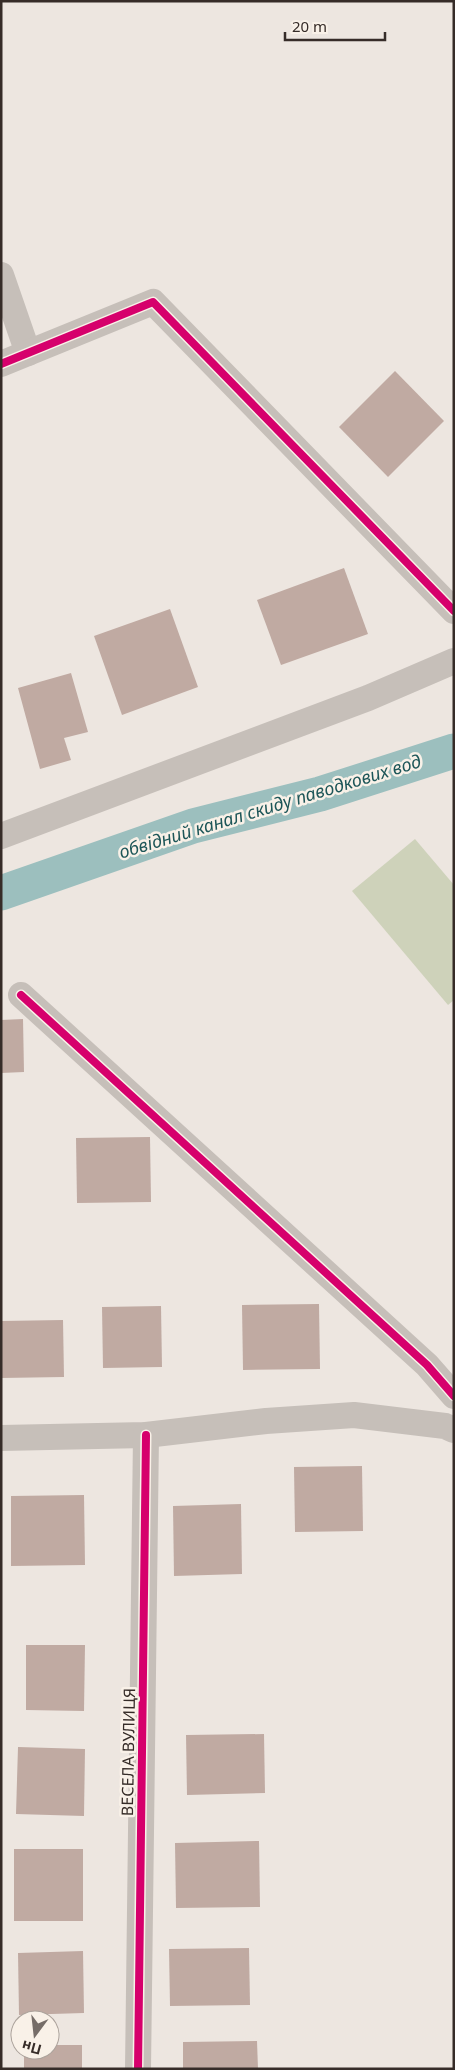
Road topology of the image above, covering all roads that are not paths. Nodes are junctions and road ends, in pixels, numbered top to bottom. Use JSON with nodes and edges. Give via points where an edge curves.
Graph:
{"nodes":[{"id":1,"x":1,"y":275,"type":"edge"},
{"id":2,"x":28,"y":353,"type":"junction"},
{"id":3,"x":1,"y":364,"type":"edge"},
{"id":4,"x":454,"y":611,"type":"edge"},
{"id":5,"x":454,"y":661,"type":"edge"},
{"id":6,"x":1,"y":836,"type":"edge"},
{"id":7,"x":21,"y":995,"type":"dead end"},
{"id":8,"x":454,"y":1396,"type":"edge"},
{"id":9,"x":454,"y":1430,"type":"edge"},
{"id":10,"x":146,"y":1435,"type":"junction"},
{"id":11,"x":1,"y":1438,"type":"edge"},
{"id":12,"x":138,"y":2069,"type":"edge"}],
"edges":[{"from":1,"to":2,"type":"street"},
{"from":2,"to":3,"type":"street"},
{"from":2,"to":4,"type":"street","via":[[153,302]]},
{"from":5,"to":6,"type":"street","via":[[368,698]]},
{"from":7,"to":8,"type":"street","via":[[427,1365]]},
{"from":9,"to":10,"type":"street","via":[[445,1426],[354,1416],[266,1421]]},
{"from":10,"to":11,"type":"street"},
{"from":10,"to":12,"type":"street","name":"ВЕСЕЛА ВУЛИЦЯ"}]}
